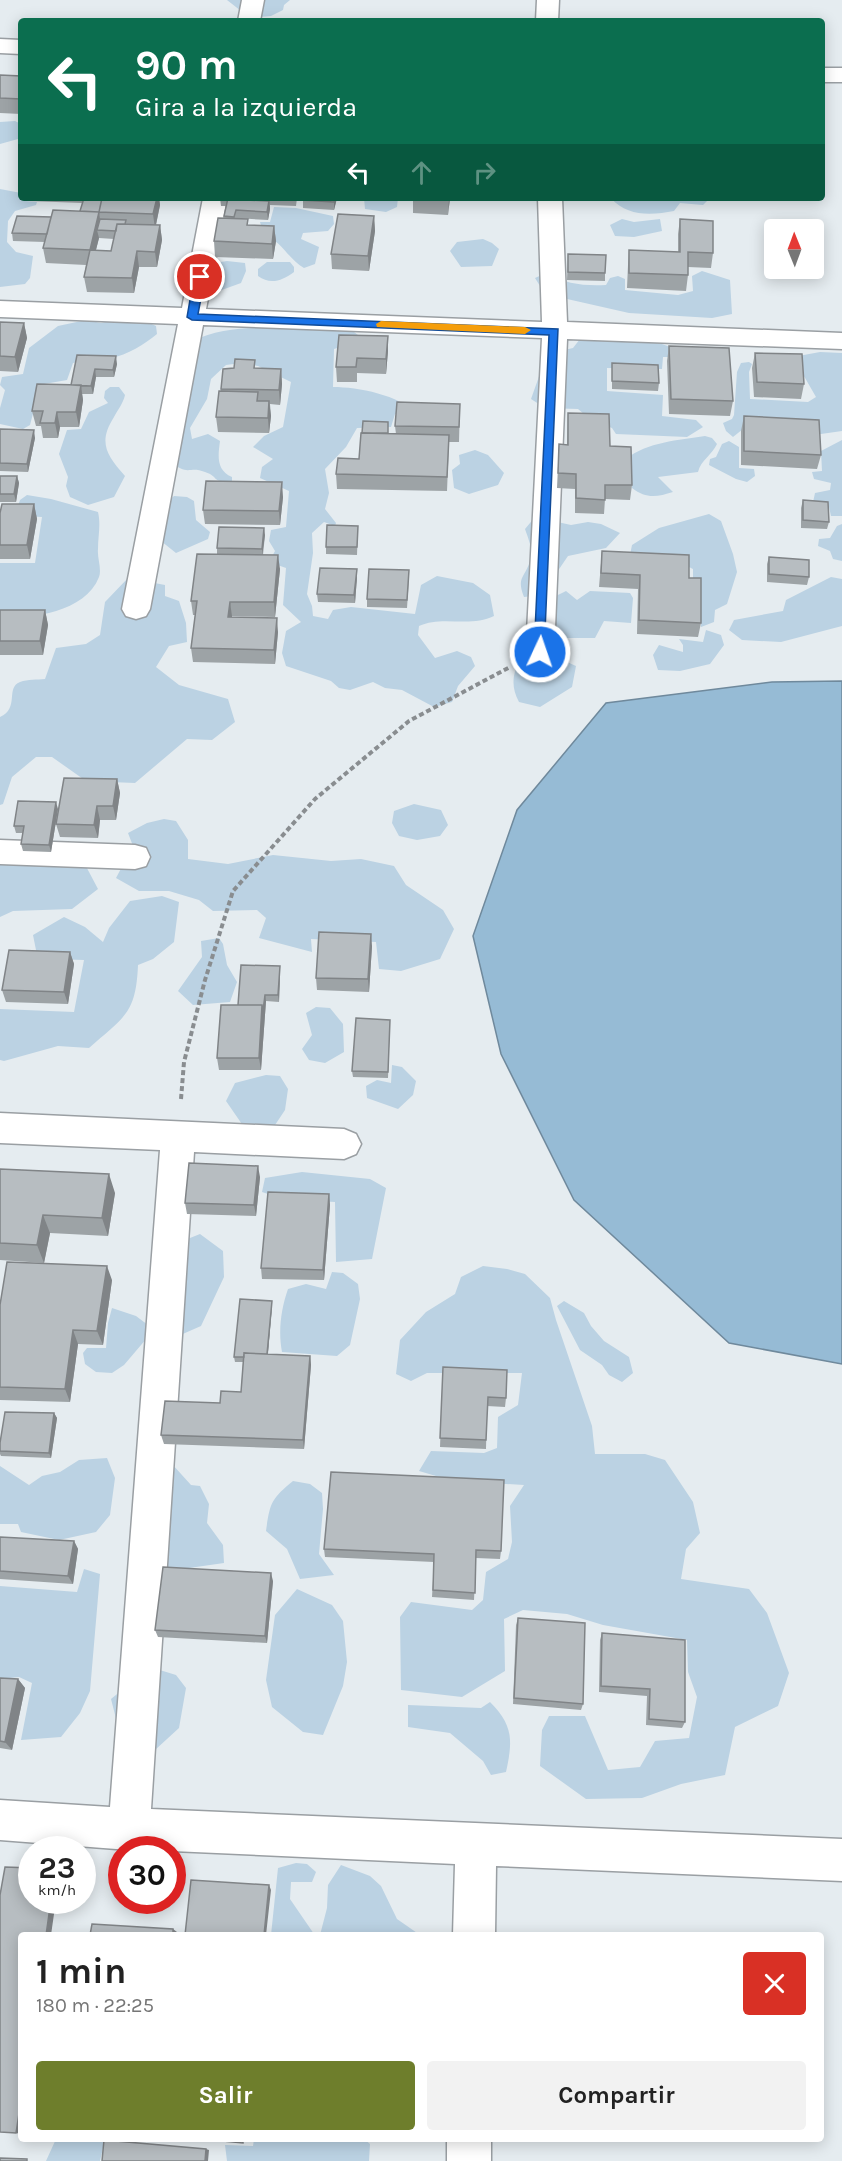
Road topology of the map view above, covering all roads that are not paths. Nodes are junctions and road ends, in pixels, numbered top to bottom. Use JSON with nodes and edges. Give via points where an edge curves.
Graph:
{"nodes":[{"id":1,"x":253,"y":0,"type":"edge"},
{"id":2,"x":548,"y":0,"type":"edge"},
{"id":3,"x":250,"y":18,"type":"edge"},
{"id":4,"x":547,"y":18,"type":"edge"},
{"id":5,"x":0,"y":46,"type":"edge"},
{"id":6,"x":18,"y":47,"type":"edge"},
{"id":7,"x":825,"y":75,"type":"edge"},
{"id":8,"x":842,"y":75,"type":"edge"},
{"id":9,"x":214,"y":201,"type":"edge"},
{"id":10,"x":549,"y":201,"type":"edge"},
{"id":11,"x":0,"y":309,"type":"edge"},
{"id":12,"x":192,"y":317,"type":"junction"},
{"id":13,"x":555,"y":332,"type":"junction"},
{"id":14,"x":842,"y":341,"type":"edge"},
{"id":15,"x":136,"y":609,"type":"dead end"},
{"id":16,"x":540,"y":652,"type":"road end"},
{"id":17,"x":0,"y":852,"type":"edge"},
{"id":18,"x":135,"y":857,"type":"dead end"},
{"id":19,"x":0,"y":1128,"type":"edge"},
{"id":20,"x":178,"y":1136,"type":"junction"},
{"id":21,"x":344,"y":1144,"type":"dead end"},
{"id":22,"x":0,"y":1820,"type":"edge"},
{"id":23,"x":129,"y":1829,"type":"junction"},
{"id":24,"x":476,"y":1843,"type":"junction"},
{"id":25,"x":842,"y":1860,"type":"edge"},
{"id":26,"x":474,"y":1932,"type":"edge"},
{"id":27,"x":469,"y":2142,"type":"edge"},
{"id":28,"x":469,"y":2161,"type":"edge"}],
"edges":[{"from":1,"to":3,"type":"street"},
{"from":2,"to":4,"type":"street"},
{"from":5,"to":6,"type":"street"},
{"from":7,"to":8,"type":"street"},
{"from":9,"to":12,"type":"street"},
{"from":10,"to":13,"type":"street"},
{"from":11,"to":12,"type":"street"},
{"from":12,"to":13,"type":"street"},
{"from":12,"to":15,"type":"street"},
{"from":13,"to":14,"type":"street"},
{"from":13,"to":16,"type":"street"},
{"from":17,"to":18,"type":"street"},
{"from":19,"to":20,"type":"street"},
{"from":20,"to":21,"type":"street"},
{"from":20,"to":23,"type":"street"},
{"from":22,"to":23,"type":"street"},
{"from":23,"to":24,"type":"street"},
{"from":24,"to":25,"type":"street"},
{"from":24,"to":26,"type":"street"},
{"from":27,"to":28,"type":"street"}]}
